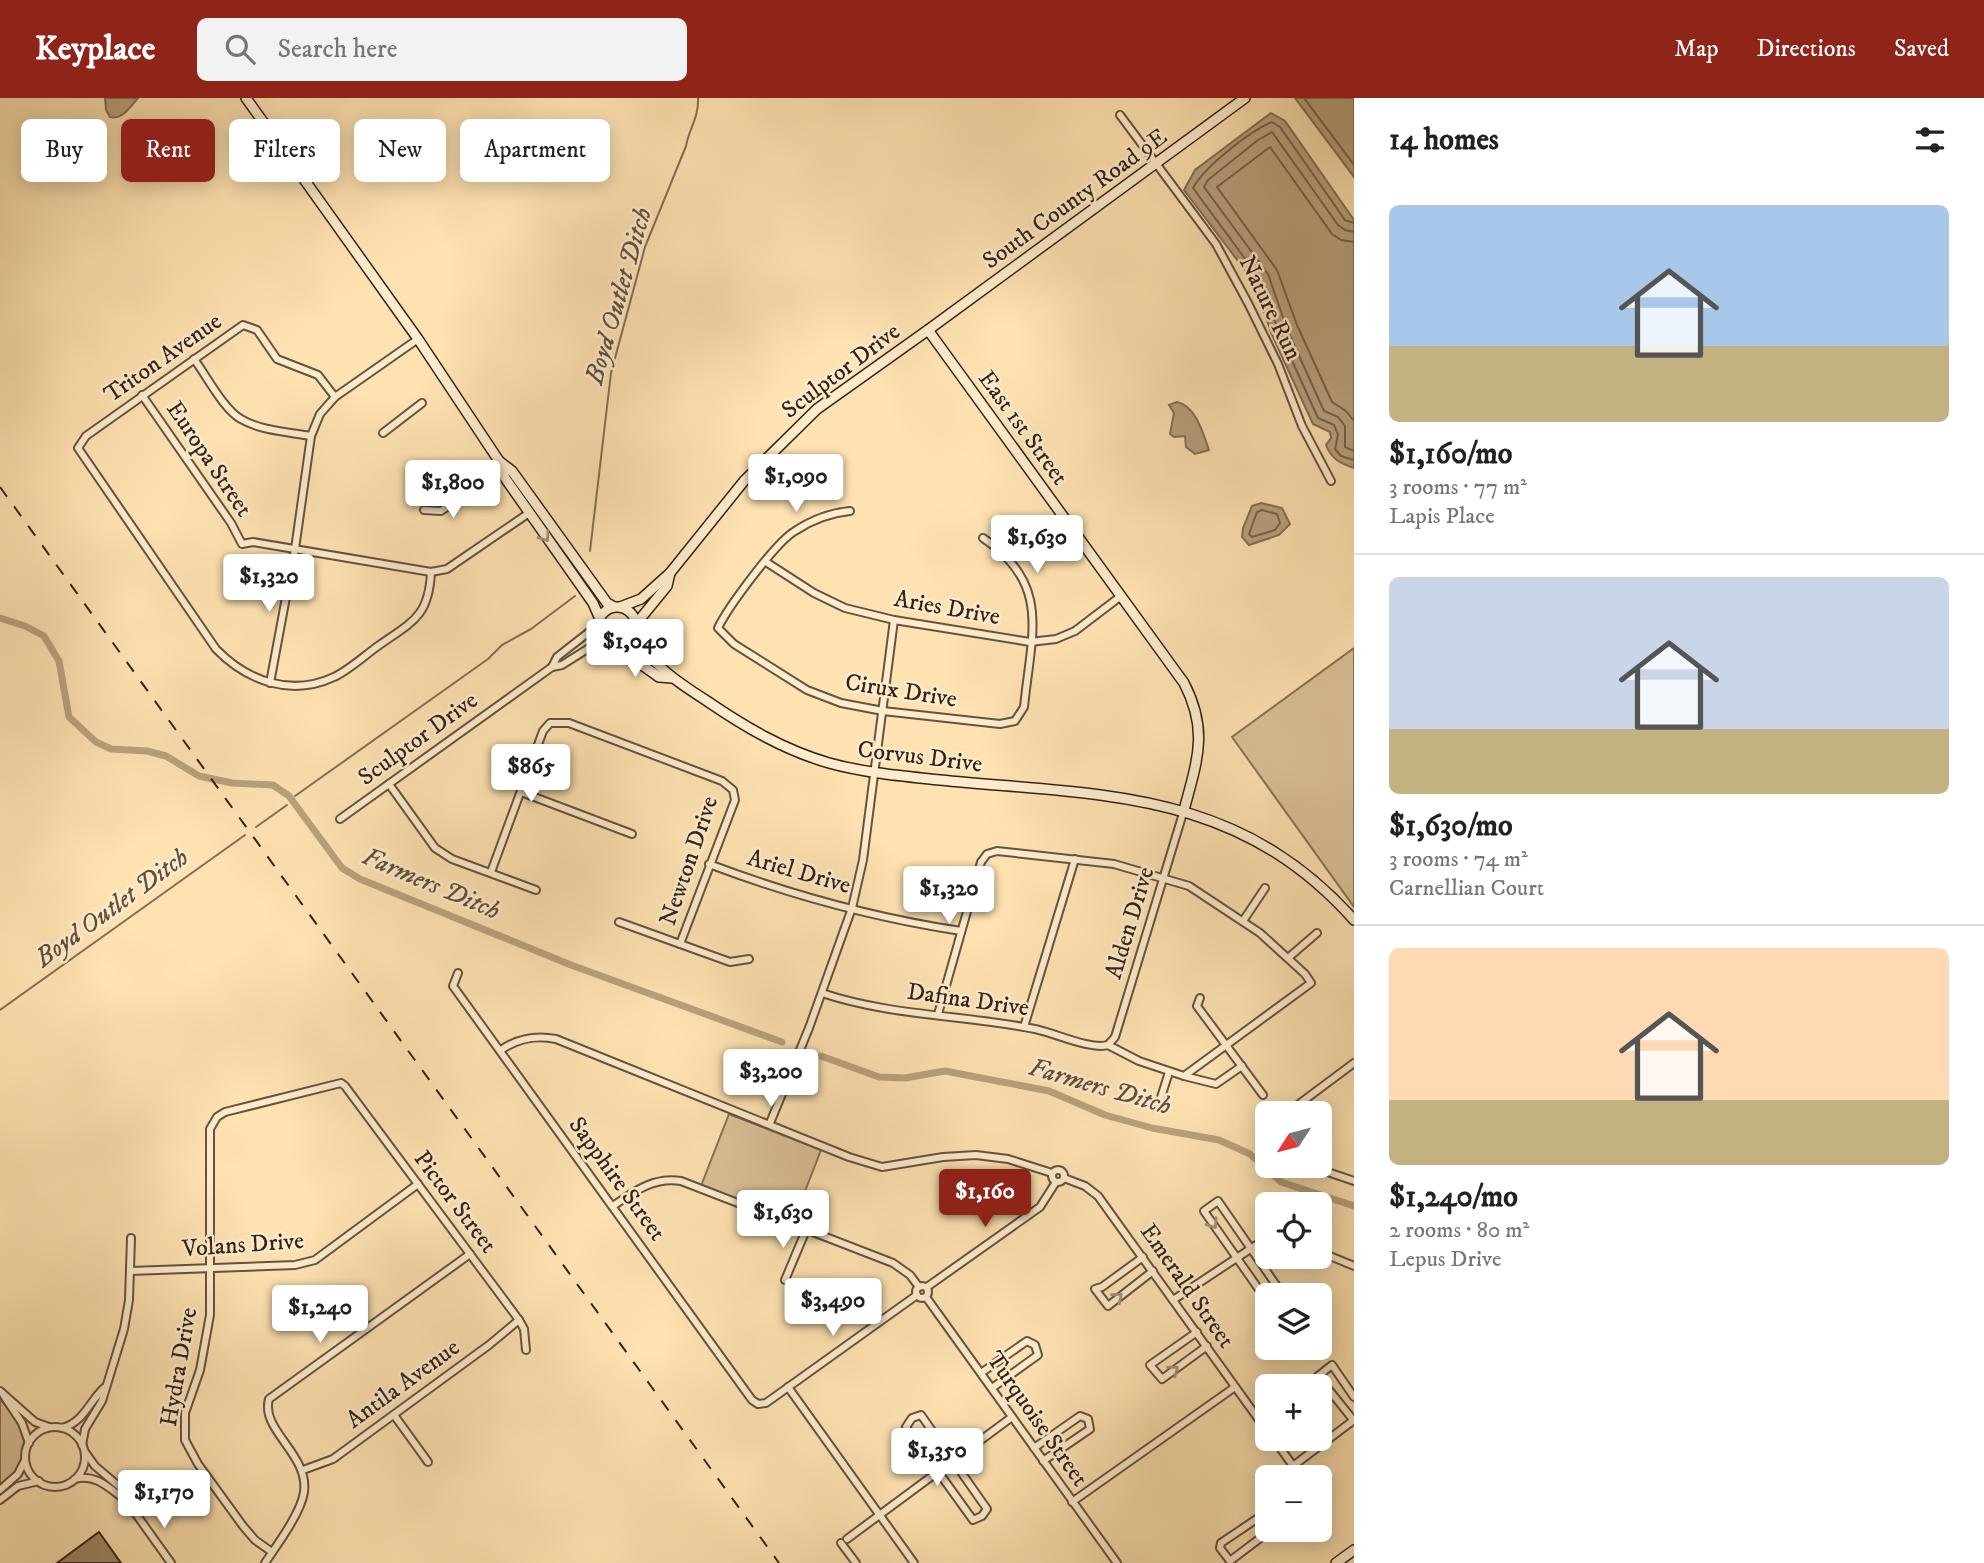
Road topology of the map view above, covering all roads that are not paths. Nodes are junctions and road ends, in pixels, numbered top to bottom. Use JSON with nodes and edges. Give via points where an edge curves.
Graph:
{"nodes":[{"id":1,"x":246,"y":98,"type":"edge"},
{"id":2,"x":1245,"y":98,"type":"edge"},
{"id":3,"x":1120,"y":115,"type":"dead end"},
{"id":4,"x":1154,"y":164,"type":"junction"},
{"id":5,"x":928,"y":330,"type":"junction"},
{"id":6,"x":418,"y":340,"type":"junction"},
{"id":7,"x":194,"y":359,"type":"junction"},
{"id":8,"x":142,"y":395,"type":"junction"},
{"id":9,"x":335,"y":397,"type":"junction"},
{"id":10,"x":422,"y":403,"type":"dead end"},
{"id":11,"x":383,"y":433,"type":"dead end"},
{"id":12,"x":311,"y":436,"type":"junction"},
{"id":13,"x":499,"y":461,"type":"junction"},
{"id":14,"x":1331,"y":481,"type":"dead end"},
{"id":15,"x":470,"y":491,"type":"dead end"},
{"id":16,"x":424,"y":510,"type":"dead end"},
{"id":17,"x":850,"y":512,"type":"dead end"},
{"id":18,"x":529,"y":513,"type":"junction"},
{"id":19,"x":983,"y":538,"type":"dead end"},
{"id":20,"x":295,"y":550,"type":"junction"},
{"id":21,"x":766,"y":562,"type":"junction"},
{"id":22,"x":431,"y":572,"type":"junction"},
{"id":23,"x":670,"y":573,"type":"junction"},
{"id":24,"x":1121,"y":596,"type":"junction"},
{"id":25,"x":617,"y":607,"type":"junction"},
{"id":26,"x":894,"y":620,"type":"junction"},
{"id":27,"x":599,"y":622,"type":"junction"},
{"id":28,"x":636,"y":629,"type":"junction"},
{"id":29,"x":1030,"y":642,"type":"junction"},
{"id":30,"x":610,"y":643,"type":"junction"},
{"id":31,"x":552,"y":667,"type":"junction"},
{"id":32,"x":672,"y":678,"type":"junction"},
{"id":33,"x":270,"y":683,"type":"junction"},
{"id":34,"x":883,"y":711,"type":"junction"},
{"id":35,"x":876,"y":773,"type":"junction"},
{"id":36,"x":389,"y":784,"type":"junction"},
{"id":37,"x":521,"y":792,"type":"junction"},
{"id":38,"x":1184,"y":810,"type":"junction"},
{"id":39,"x":340,"y":818,"type":"dead end"},
{"id":40,"x":632,"y":834,"type":"dead end"},
{"id":41,"x":1074,"y":859,"type":"junction"},
{"id":42,"x":709,"y":864,"type":"junction"},
{"id":43,"x":491,"y":872,"type":"junction"},
{"id":44,"x":1164,"y":877,"type":"junction"},
{"id":45,"x":1265,"y":888,"type":"dead end"},
{"id":46,"x":536,"y":890,"type":"dead end"},
{"id":47,"x":852,"y":908,"type":"junction"},
{"id":48,"x":1354,"y":920,"type":"edge"},
{"id":49,"x":1242,"y":921,"type":"junction"},
{"id":50,"x":619,"y":922,"type":"dead end"},
{"id":51,"x":961,"y":931,"type":"junction"},
{"id":52,"x":1317,"y":933,"type":"dead end"},
{"id":53,"x":680,"y":944,"type":"junction"},
{"id":54,"x":1288,"y":958,"type":"junction"},
{"id":55,"x":749,"y":960,"type":"dead end"},
{"id":56,"x":458,"y":973,"type":"dead end"},
{"id":57,"x":822,"y":993,"type":"junction"},
{"id":58,"x":1200,"y":998,"type":"dead end"},
{"id":59,"x":938,"y":1014,"type":"junction"},
{"id":60,"x":1024,"y":1027,"type":"junction"},
{"id":61,"x":1108,"y":1045,"type":"junction"},
{"id":62,"x":1226,"y":1045,"type":"junction"},
{"id":63,"x":501,"y":1051,"type":"junction"},
{"id":64,"x":1354,"y":1063,"type":"edge"},
{"id":65,"x":1242,"y":1066,"type":"junction"},
{"id":66,"x":1169,"y":1072,"type":"junction"},
{"id":67,"x":1184,"y":1076,"type":"junction"},
{"id":68,"x":341,"y":1083,"type":"joint"},
{"id":69,"x":1263,"y":1095,"type":"dead end"},
{"id":70,"x":1303,"y":1101,"type":"edge"},
{"id":71,"x":1158,"y":1107,"type":"dead end"},
{"id":72,"x":769,"y":1123,"type":"junction"},
{"id":73,"x":1052,"y":1173,"type":"junction"},
{"id":74,"x":1332,"y":1174,"type":"edge"},
{"id":75,"x":1064,"y":1178,"type":"junction"},
{"id":76,"x":1354,"y":1181,"type":"edge"},
{"id":77,"x":1056,"y":1182,"type":"junction"},
{"id":78,"x":418,"y":1184,"type":"junction"},
{"id":79,"x":613,"y":1206,"type":"junction"},
{"id":80,"x":806,"y":1230,"type":"junction"},
{"id":81,"x":131,"y":1238,"type":"dead end"},
{"id":82,"x":1255,"y":1244,"type":"edge"},
{"id":83,"x":1250,"y":1247,"type":"junction"},
{"id":84,"x":470,"y":1254,"type":"junction"},
{"id":85,"x":1143,"y":1257,"type":"junction"},
{"id":86,"x":1237,"y":1257,"type":"junction"},
{"id":87,"x":1332,"y":1257,"type":"edge"},
{"id":88,"x":1354,"y":1266,"type":"edge"},
{"id":89,"x":212,"y":1268,"type":"junction"},
{"id":90,"x":130,"y":1271,"type":"junction"},
{"id":91,"x":1153,"y":1271,"type":"junction"},
{"id":92,"x":785,"y":1280,"type":"dead end"},
{"id":93,"x":1255,"y":1283,"type":"edge"},
{"id":94,"x":1275,"y":1283,"type":"edge"},
{"id":95,"x":919,"y":1287,"type":"junction"},
{"id":96,"x":927,"y":1287,"type":"junction"},
{"id":97,"x":917,"y":1295,"type":"junction"},
{"id":98,"x":926,"y":1297,"type":"junction"},
{"id":99,"x":1173,"y":1300,"type":"junction"},
{"id":100,"x":519,"y":1320,"type":"junction"},
{"id":101,"x":1197,"y":1332,"type":"junction"},
{"id":102,"x":1207,"y":1346,"type":"junction"},
{"id":103,"x":526,"y":1350,"type":"dead end"},
{"id":104,"x":981,"y":1373,"type":"junction"},
{"id":105,"x":106,"y":1387,"type":"junction"},
{"id":106,"x":788,"y":1387,"type":"junction"},
{"id":107,"x":1235,"y":1387,"type":"junction"},
{"id":108,"x":992,"y":1388,"type":"junction"},
{"id":109,"x":2,"y":1393,"type":"edge"},
{"id":110,"x":1354,"y":1397,"type":"edge"},
{"id":111,"x":1255,"y":1414,"type":"edge"},
{"id":112,"x":394,"y":1415,"type":"junction"},
{"id":113,"x":1012,"y":1417,"type":"junction"},
{"id":114,"x":1354,"y":1421,"type":"edge"},
{"id":115,"x":51,"y":1427,"type":"junction"},
{"id":116,"x":61,"y":1428,"type":"junction"},
{"id":117,"x":29,"y":1443,"type":"junction"},
{"id":118,"x":83,"y":1447,"type":"junction"},
{"id":119,"x":1034,"y":1448,"type":"junction"},
{"id":120,"x":26,"y":1458,"type":"junction"},
{"id":121,"x":953,"y":1460,"type":"junction"},
{"id":122,"x":428,"y":1461,"type":"dead end"},
{"id":123,"x":1043,"y":1461,"type":"junction"},
{"id":124,"x":1294,"y":1465,"type":"edge"},
{"id":125,"x":303,"y":1470,"type":"junction"},
{"id":126,"x":939,"y":1470,"type":"junction"},
{"id":127,"x":74,"y":1479,"type":"junction"},
{"id":128,"x":39,"y":1481,"type":"junction"},
{"id":129,"x":0,"y":1490,"type":"edge"},
{"id":130,"x":0,"y":1500,"type":"edge"},
{"id":131,"x":126,"y":1500,"type":"junction"},
{"id":132,"x":1072,"y":1502,"type":"junction"},
{"id":133,"x":879,"y":1515,"type":"junction"},
{"id":134,"x":1255,"y":1520,"type":"edge"},
{"id":135,"x":1255,"y":1542,"type":"edge"},
{"id":136,"x":1354,"y":1550,"type":"edge"},
{"id":137,"x":272,"y":1552,"type":"junction"},
{"id":138,"x":171,"y":1563,"type":"edge"},
{"id":139,"x":265,"y":1563,"type":"edge"},
{"id":140,"x":856,"y":1563,"type":"edge"},
{"id":141,"x":914,"y":1563,"type":"edge"},
{"id":142,"x":1116,"y":1563,"type":"edge"},
{"id":143,"x":1336,"y":1563,"type":"edge"}],
"edges":[{"from":1,"to":6,"type":"street"},
{"from":2,"to":4,"type":"street","name":"South County Road 9E"},
{"from":3,"to":4,"type":"street","name":"Nature Run"},
{"from":4,"to":5,"type":"street","name":"South County Road 9E"},
{"from":4,"to":14,"type":"street","name":"Nature Run","via":[[1216,244]]},
{"from":5,"to":23,"type":"street","name":"Sculptor Drive","via":[[798,426],[744,481]]},
{"from":5,"to":24,"type":"street","name":"East 1st Street"},
{"from":6,"to":9,"type":"street"},
{"from":6,"to":13,"type":"street"},
{"from":7,"to":8,"type":"street","name":"Triton Avenue"},
{"from":7,"to":9,"type":"street","name":"Triton Avenue","via":[[239,327],[252,327],[277,359],[314,373]]},
{"from":7,"to":12,"type":"street","via":[[241,419]]},
{"from":8,"to":20,"type":"street","name":"Europa Street","via":[[242,544]]},
{"from":8,"to":33,"type":"street","name":"Triton Avenue","via":[[86,436],[78,448],[216,649],[244,673]]},
{"from":9,"to":12,"type":"street","via":[[320,414]]},
{"from":10,"to":11,"type":"street"},
{"from":12,"to":20,"type":"street"},
{"from":13,"to":18,"type":"street"},
{"from":13,"to":25,"type":"street","via":[[513,471],[607,603]]},
{"from":15,"to":16,"type":"street","via":[[441,511]]},
{"from":17,"to":21,"type":"street","via":[[827,513],[792,532]]},
{"from":18,"to":22,"type":"street","via":[[447,569]]},
{"from":18,"to":27,"type":"street","one_way":true,"via":[[593,603]]},
{"from":19,"to":29,"type":"street","via":[[1004,552],[1026,582],[1032,601]]},
{"from":20,"to":22,"type":"street"},
{"from":20,"to":33,"type":"street"},
{"from":21,"to":26,"type":"street","name":"Aries Drive","via":[[845,608]]},
{"from":21,"to":34,"type":"street","name":"Cirux Drive","via":[[718,628],[734,644],[807,690]]},
{"from":22,"to":33,"type":"street","via":[[430,597],[416,619],[336,677],[293,687]]},
{"from":23,"to":25,"type":"street","name":"Sculptor Drive","via":[[641,599]]},
{"from":23,"to":28,"type":"street","name":"Sculptor Drive","via":[[667,586]]},
{"from":24,"to":29,"type":"street","name":"Aries Drive","via":[[1075,631]]},
{"from":24,"to":38,"type":"street","name":"East 1st Street","via":[[1184,684],[1196,710],[1200,747]]},
{"from":25,"to":27,"type":"street"},
{"from":25,"to":28,"type":"street","via":[[631,613]]},
{"from":26,"to":29,"type":"street","name":"Aries Drive"},
{"from":26,"to":34,"type":"street"},
{"from":27,"to":30,"type":"street","via":[[599,632]]},
{"from":27,"to":31,"type":"street","name":"Sculptor Drive","via":[[557,657]]},
{"from":28,"to":30,"type":"street","via":[[628,641]]},
{"from":28,"to":32,"type":"street","name":"Corvus Drive","via":[[643,650]]},
{"from":29,"to":34,"type":"street","name":"Cirux Drive","via":[[1024,707],[1015,721],[1000,724]]},
{"from":30,"to":31,"type":"street","name":"Sculptor Drive"},
{"from":30,"to":32,"type":"street","name":"Corvus Drive","via":[[659,677]]},
{"from":31,"to":36,"type":"street","name":"Sculptor Drive"},
{"from":32,"to":35,"type":"street","name":"Corvus Drive","via":[[745,727],[786,748]]},
{"from":34,"to":35,"type":"street"},
{"from":35,"to":38,"type":"street","name":"Corvus Drive","via":[[1135,800]]},
{"from":35,"to":47,"type":"street"},
{"from":36,"to":39,"type":"street","name":"Sculptor Drive"},
{"from":36,"to":43,"type":"street","via":[[435,848]]},
{"from":37,"to":40,"type":"street"},
{"from":37,"to":42,"type":"street","name":"Newton Drive","via":[[550,723],[569,723],[722,781],[733,790],[735,800]]},
{"from":37,"to":43,"type":"street"},
{"from":38,"to":44,"type":"street","name":"Alden Drive"},
{"from":38,"to":48,"type":"street","via":[[1240,831],[1282,855]]},
{"from":41,"to":44,"type":"street"},
{"from":41,"to":51,"type":"street","via":[[997,851],[988,854],[981,862]]},
{"from":41,"to":60,"type":"street"},
{"from":42,"to":47,"type":"street","name":"Ariel Drive","via":[[777,890]]},
{"from":42,"to":53,"type":"street","name":"Newton Drive"},
{"from":43,"to":46,"type":"street"},
{"from":44,"to":49,"type":"street","via":[[1204,894]]},
{"from":44,"to":61,"type":"street","name":"Alden Drive","via":[[1115,1037]]},
{"from":45,"to":49,"type":"street"},
{"from":47,"to":51,"type":"street","name":"Ariel Drive"},
{"from":47,"to":57,"type":"street"},
{"from":49,"to":54,"type":"street"},
{"from":50,"to":53,"type":"street"},
{"from":51,"to":59,"type":"street"},
{"from":52,"to":54,"type":"street"},
{"from":53,"to":55,"type":"street","via":[[730,962]]},
{"from":54,"to":62,"type":"street","via":[[1311,983]]},
{"from":56,"to":63,"type":"street","name":"Sapphire Street","via":[[453,986]]},
{"from":57,"to":59,"type":"street","name":"Dafina Drive","via":[[869,1007]]},
{"from":57,"to":72,"type":"street"},
{"from":58,"to":62,"type":"street","via":[[1197,1006]]},
{"from":59,"to":60,"type":"street","name":"Dafina Drive"},
{"from":60,"to":61,"type":"street","name":"Dafina Drive"},
{"from":61,"to":66,"type":"street","name":"Dafina Drive"},
{"from":62,"to":65,"type":"street"},
{"from":62,"to":67,"type":"street"},
{"from":63,"to":72,"type":"street","via":[[529,1037],[556,1039]]},
{"from":63,"to":79,"type":"street","name":"Sapphire Street"},
{"from":64,"to":70,"type":"street"},
{"from":65,"to":67,"type":"street","name":"Dafina Drive","via":[[1216,1084]]},
{"from":65,"to":69,"type":"street"},
{"from":66,"to":67,"type":"street","name":"Dafina Drive"},
{"from":66,"to":71,"type":"street"},
{"from":68,"to":78,"type":"street","name":"Pictor Street"},
{"from":68,"to":89,"type":"street","name":"Hydra Drive","via":[[217,1117],[210,1129]]},
{"from":72,"to":73,"type":"street","via":[[882,1167],[976,1155]]},
{"from":73,"to":75,"type":"street","name":"Emerald Street","via":[[1060,1170]]},
{"from":73,"to":77,"type":"street"},
{"from":74,"to":76,"type":"street"},
{"from":75,"to":77,"type":"street"},
{"from":75,"to":85,"type":"street","name":"Emerald Street","via":[[1098,1196]]},
{"from":77,"to":96,"type":"street","via":[[1040,1207]]},
{"from":78,"to":84,"type":"street","name":"Pictor Street"},
{"from":78,"to":89,"type":"street","name":"Volans Drive","via":[[315,1260]]},
{"from":79,"to":80,"type":"street","via":[[643,1186],[666,1179]]},
{"from":79,"to":106,"type":"street","name":"Sapphire Street","via":[[752,1400],[766,1403]]},
{"from":80,"to":92,"type":"street"},
{"from":80,"to":95,"type":"street","via":[[893,1263]]},
{"from":81,"to":90,"type":"street"},
{"from":82,"to":83,"type":"street"},
{"from":83,"to":86,"type":"street"},
{"from":83,"to":86,"type":"street","one_way":true,"via":[[1218,1201],[1210,1206],[1204,1211]]},
{"from":83,"to":94,"type":"street"},
{"from":84,"to":100,"type":"street","name":"Pictor Street"},
{"from":84,"to":125,"type":"street","via":[[269,1399],[270,1419]]},
{"from":85,"to":91,"type":"street","name":"Emerald Street"},
{"from":85,"to":91,"type":"street","one_way":true,"via":[[1095,1289],[1108,1306]]},
{"from":86,"to":93,"type":"street"},
{"from":86,"to":99,"type":"street"},
{"from":87,"to":88,"type":"street"},
{"from":89,"to":90,"type":"street","name":"Volans Drive"},
{"from":89,"to":137,"type":"street","name":"Hydra Drive","via":[[210,1315],[186,1413],[185,1440],[243,1526]]},
{"from":90,"to":105,"type":"street","via":[[124,1329]]},
{"from":91,"to":99,"type":"street","name":"Emerald Street"},
{"from":95,"to":96,"type":"street"},
{"from":95,"to":97,"type":"street"},
{"from":96,"to":98,"type":"street"},
{"from":97,"to":98,"type":"street"},
{"from":97,"to":106,"type":"street"},
{"from":98,"to":104,"type":"street","name":"Turquoise Street"},
{"from":99,"to":101,"type":"street","name":"Emerald Street"},
{"from":100,"to":103,"type":"street","name":"Pictor Street"},
{"from":100,"to":112,"type":"street","name":"Antila Avenue"},
{"from":101,"to":102,"type":"street","name":"Emerald Street"},
{"from":101,"to":102,"type":"street","one_way":true,"via":[[1150,1365],[1157,1376],[1162,1379]]},
{"from":102,"to":107,"type":"street","name":"Emerald Street"},
{"from":104,"to":108,"type":"street","name":"Turquoise Street"},
{"from":104,"to":108,"type":"street","via":[[1027,1341],[1035,1345],[1038,1355]]},
{"from":105,"to":116,"type":"street","via":[[83,1416]]},
{"from":105,"to":118,"type":"street","via":[[85,1430]]},
{"from":106,"to":133,"type":"street"},
{"from":107,"to":111,"type":"street","name":"Emerald Street"},
{"from":107,"to":132,"type":"street"},
{"from":108,"to":113,"type":"street","name":"Turquoise Street"},
{"from":109,"to":115,"type":"street","via":[[35,1422]]},
{"from":109,"to":117,"type":"street"},
{"from":110,"to":114,"type":"street","via":[[1332,1365],[1318,1376]]},
{"from":112,"to":122,"type":"street"},
{"from":112,"to":125,"type":"street","name":"Antila Avenue","via":[[332,1459]]},
{"from":113,"to":119,"type":"street","name":"Turquoise Street"},
{"from":113,"to":121,"type":"street"},
{"from":114,"to":124,"type":"street"},
{"from":115,"to":116,"type":"street"},
{"from":115,"to":117,"type":"street"},
{"from":116,"to":118,"type":"street","via":[[74,1434]]},
{"from":117,"to":120,"type":"street"},
{"from":118,"to":127,"type":"street","via":[[83,1466]]},
{"from":118,"to":131,"type":"street","via":[[121,1488]]},
{"from":119,"to":123,"type":"street","name":"Turquoise Street"},
{"from":119,"to":123,"type":"street","via":[[1080,1416],[1088,1419],[1090,1429]]},
{"from":120,"to":128,"type":"street"},
{"from":120,"to":129,"type":"street","via":[[18,1474]]},
{"from":121,"to":126,"type":"street"},
{"from":121,"to":126,"type":"street","via":[[921,1415],[912,1418],[906,1427]]},
{"from":121,"to":126,"type":"street","via":[[987,1509],[982,1516],[973,1520]]},
{"from":123,"to":132,"type":"street","name":"Turquoise Street"},
{"from":125,"to":137,"type":"street","via":[[304,1495]]},
{"from":126,"to":133,"type":"street"},
{"from":127,"to":128,"type":"street","via":[[57,1486]]},
{"from":127,"to":131,"type":"street","via":[[97,1480]]},
{"from":128,"to":130,"type":"street","via":[[18,1486]]},
{"from":131,"to":138,"type":"street"},
{"from":132,"to":142,"type":"street","name":"Turquoise Street"},
{"from":133,"to":140,"type":"street","via":[[844,1541]]},
{"from":133,"to":141,"type":"street"},
{"from":134,"to":135,"type":"street","via":[[1220,1543],[1220,1548],[1230,1561]]},
{"from":136,"to":143,"type":"street"},
{"from":137,"to":139,"type":"street"}]}
